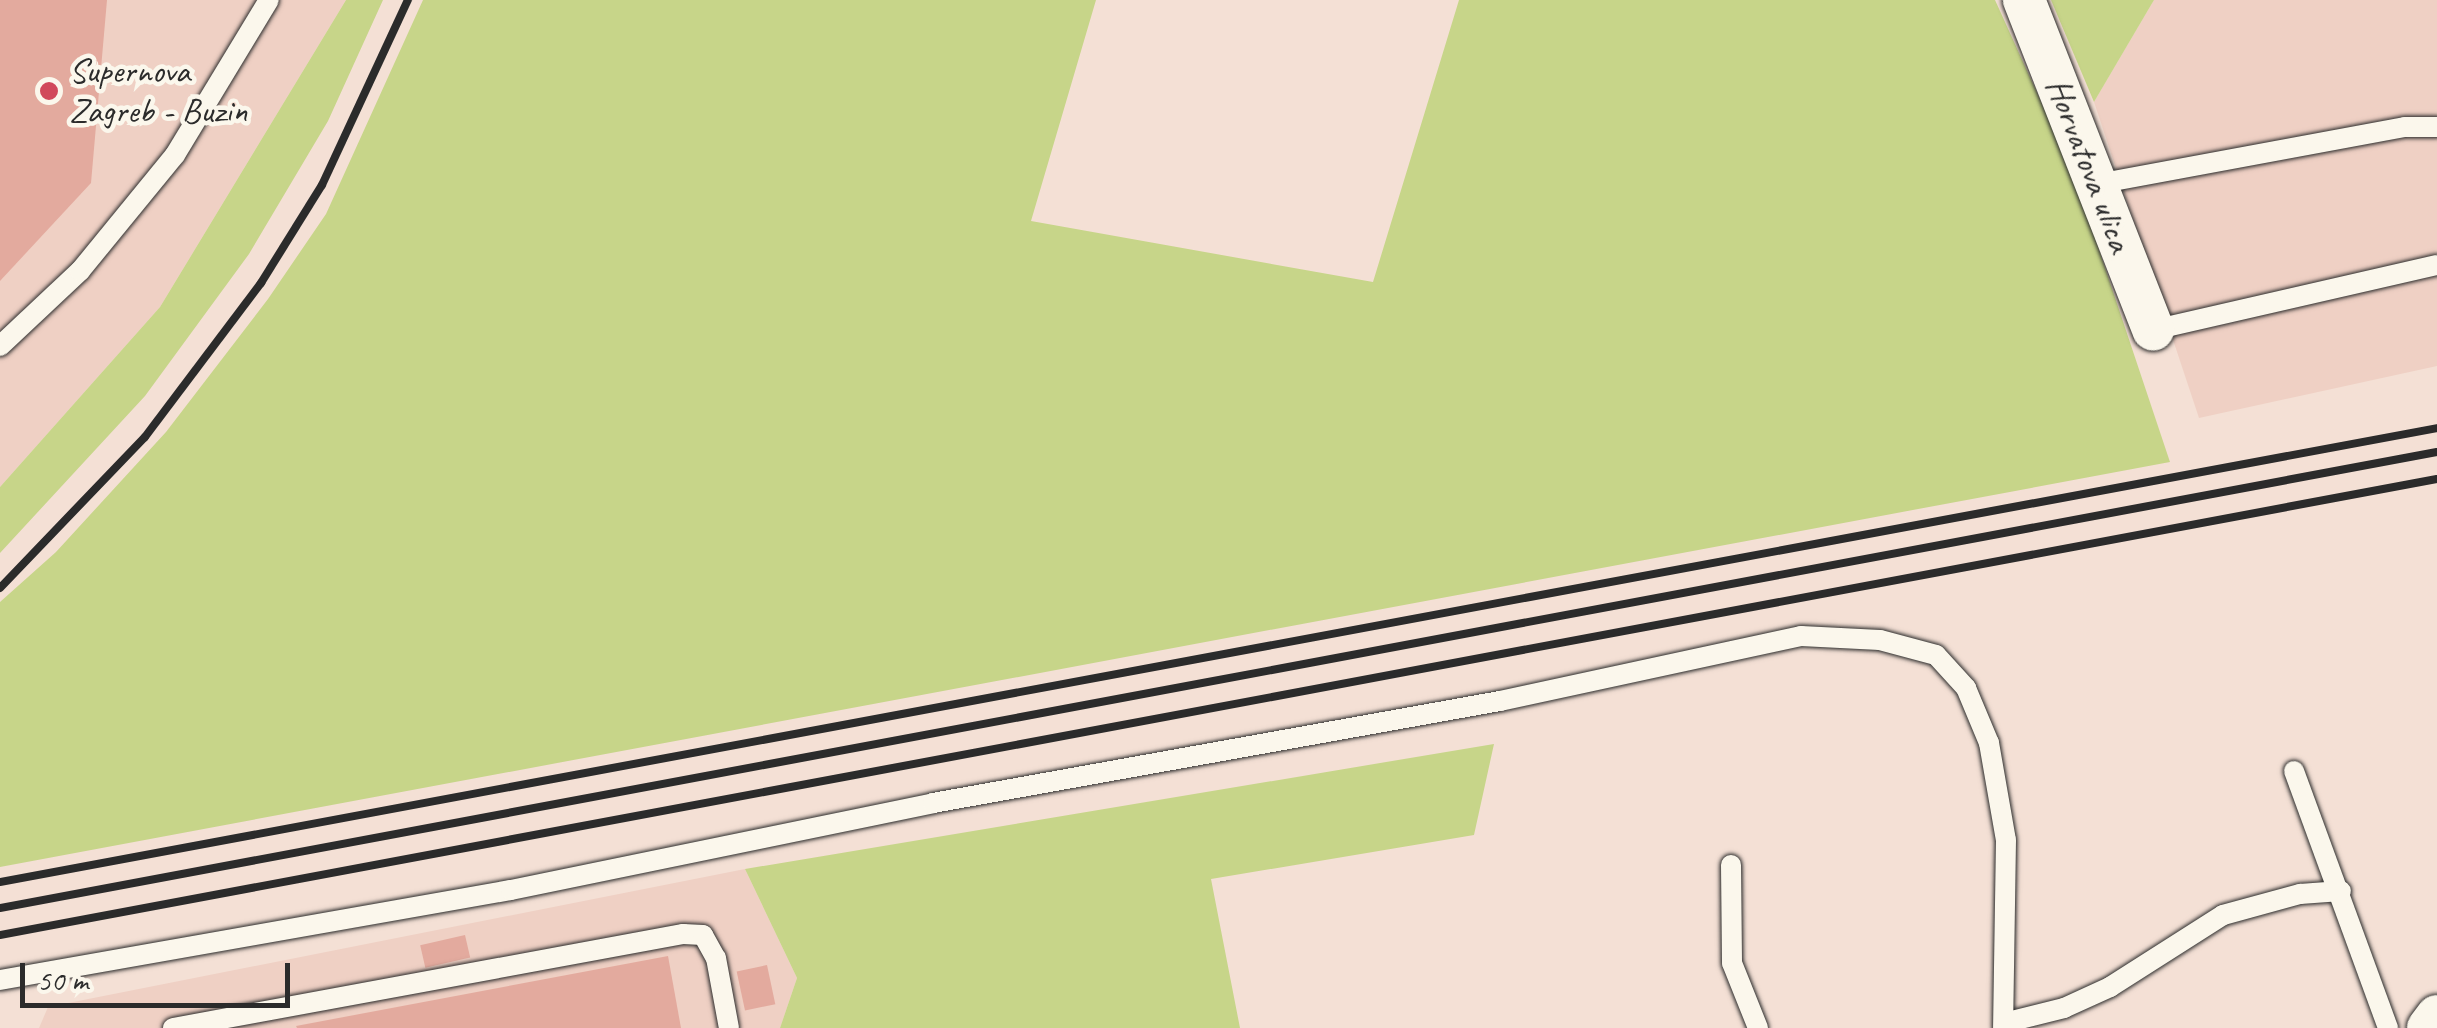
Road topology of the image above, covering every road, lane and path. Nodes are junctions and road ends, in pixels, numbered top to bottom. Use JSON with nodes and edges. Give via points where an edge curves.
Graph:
{"nodes":[{"id":1,"x":269,"y":0,"type":"edge"},
{"id":2,"x":2024,"y":0,"type":"edge"},
{"id":3,"x":2437,"y":127,"type":"edge"},
{"id":4,"x":2097,"y":184,"type":"junction"},
{"id":5,"x":2437,"y":265,"type":"edge"},
{"id":6,"x":2153,"y":330,"type":"joint"},
{"id":7,"x":0,"y":346,"type":"edge"},
{"id":8,"x":2294,"y":771,"type":"dead end"},
{"id":9,"x":1731,"y":864,"type":"dead end"},
{"id":10,"x":2341,"y":891,"type":"junction"},
{"id":11,"x":0,"y":980,"type":"edge"},
{"id":12,"x":2003,"y":1025,"type":"edge"},
{"id":13,"x":2420,"y":1025,"type":"edge"},
{"id":14,"x":173,"y":1028,"type":"edge"},
{"id":15,"x":729,"y":1028,"type":"edge"},
{"id":16,"x":1758,"y":1028,"type":"edge"}],
"edges":[{"from":1,"to":7,"type":"lane","via":[[175,155],[80,271]]},
{"from":2,"to":4,"type":"street","name":"Horvatova ulica"},
{"from":3,"to":4,"type":"lane","via":[[2405,126]]},
{"from":4,"to":6,"type":"street","name":"Horvatova ulica"},
{"from":5,"to":6,"type":"lane"},
{"from":8,"to":10,"type":"lane"},
{"from":9,"to":16,"type":"lane","via":[[1732,963]]},
{"from":10,"to":12,"type":"lane","via":[[2300,894],[2223,915],[2110,987]]},
{"from":10,"to":13,"type":"lane"},
{"from":11,"to":12,"type":"lane","via":[[512,890],[933,803],[1500,701],[1801,636],[1880,640],[1936,655],[1966,688],[1989,743],[2006,840]]},
{"from":14,"to":15,"type":"lane","via":[[684,934],[704,935],[716,958]]}]}
